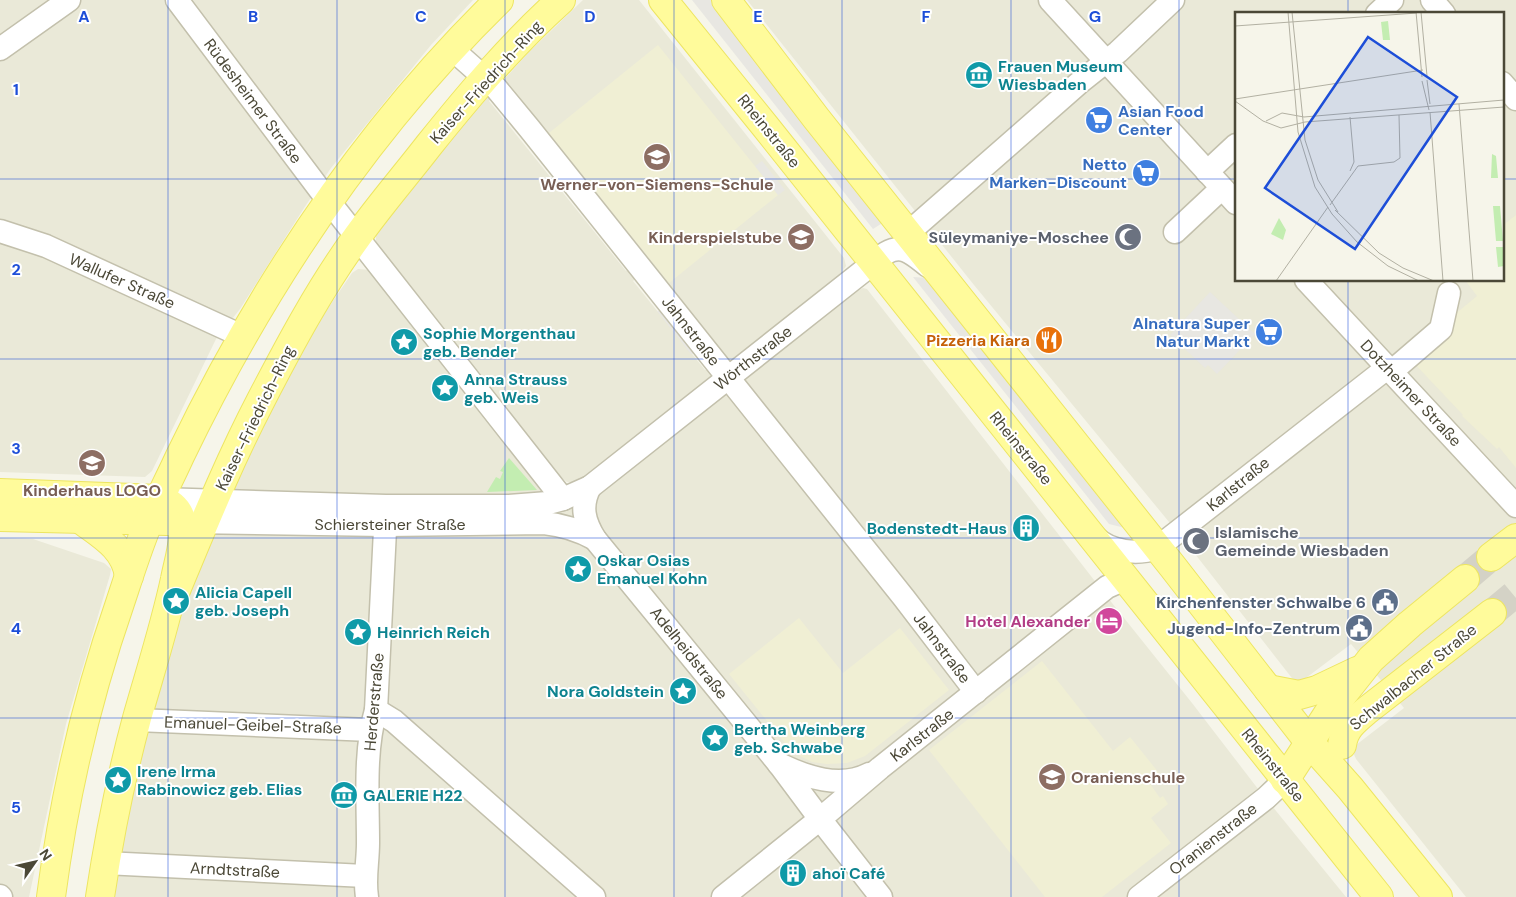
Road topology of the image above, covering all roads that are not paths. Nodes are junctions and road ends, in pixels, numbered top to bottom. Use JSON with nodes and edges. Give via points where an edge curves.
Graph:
{"nodes":[{"id":1,"x":69,"y":0,"type":"edge"},
{"id":2,"x":178,"y":0,"type":"edge"},
{"id":3,"x":498,"y":0,"type":"edge"},
{"id":4,"x":561,"y":0,"type":"edge"},
{"id":5,"x":663,"y":0,"type":"edge"},
{"id":6,"x":726,"y":0,"type":"edge"},
{"id":7,"x":1050,"y":0,"type":"edge"},
{"id":8,"x":1173,"y":0,"type":"edge"},
{"id":9,"x":1392,"y":0,"type":"edge"},
{"id":10,"x":1432,"y":0,"type":"edge"},
{"id":11,"x":1379,"y":12,"type":"edge"},
{"id":12,"x":1442,"y":12,"type":"edge"},
{"id":13,"x":0,"y":49,"type":"edge"},
{"id":14,"x":452,"y":49,"type":"junction"},
{"id":15,"x":1106,"y":61,"type":"junction"},
{"id":16,"x":485,"y":78,"type":"junction"},
{"id":17,"x":1504,"y":85,"type":"edge"},
{"id":18,"x":1516,"y":99,"type":"edge"},
{"id":19,"x":1235,"y":146,"type":"edge"},
{"id":20,"x":1207,"y":172,"type":"junction"},
{"id":21,"x":1229,"y":196,"type":"edge"},
{"id":22,"x":328,"y":201,"type":"junction"},
{"id":23,"x":0,"y":231,"type":"edge"},
{"id":24,"x":1175,"y":232,"type":"dead end"},
{"id":25,"x":908,"y":233,"type":"junction"},
{"id":26,"x":357,"y":237,"type":"junction"},
{"id":27,"x":874,"y":262,"type":"junction"},
{"id":28,"x":942,"y":278,"type":"junction"},
{"id":29,"x":1307,"y":281,"type":"edge"},
{"id":30,"x":1449,"y":293,"type":"dead end"},
{"id":31,"x":242,"y":336,"type":"junction"},
{"id":32,"x":1389,"y":370,"type":"junction"},
{"id":33,"x":728,"y":378,"type":"junction"},
{"id":34,"x":590,"y":487,"type":"junction"},
{"id":35,"x":0,"y":493,"type":"edge"},
{"id":36,"x":564,"y":499,"type":"junction"},
{"id":37,"x":1516,"y":506,"type":"edge"},
{"id":38,"x":155,"y":510,"type":"junction"},
{"id":39,"x":200,"y":515,"type":"junction"},
{"id":40,"x":386,"y":515,"type":"junction"},
{"id":41,"x":0,"y":517,"type":"edge"},
{"id":42,"x":80,"y":519,"type":"junction"},
{"id":43,"x":1080,"y":522,"type":"junction"},
{"id":44,"x":1516,"y":538,"type":"edge"},
{"id":45,"x":595,"y":539,"type":"junction"},
{"id":46,"x":1157,"y":548,"type":"junction"},
{"id":47,"x":1491,"y":557,"type":"tunnel mouth"},
{"id":48,"x":129,"y":576,"type":"junction"},
{"id":49,"x":1125,"y":579,"type":"junction"},
{"id":50,"x":1465,"y":579,"type":"tunnel mouth"},
{"id":51,"x":1492,"y":613,"type":"tunnel mouth"},
{"id":52,"x":1363,"y":668,"type":"junction"},
{"id":53,"x":1268,"y":689,"type":"junction"},
{"id":54,"x":976,"y":692,"type":"junction"},
{"id":55,"x":1339,"y":698,"type":"junction"},
{"id":56,"x":137,"y":720,"type":"junction"},
{"id":57,"x":373,"y":720,"type":"junction"},
{"id":58,"x":1309,"y":742,"type":"junction"},
{"id":59,"x":1342,"y":745,"type":"junction"},
{"id":60,"x":779,"y":764,"type":"junction"},
{"id":61,"x":880,"y":768,"type":"junction"},
{"id":62,"x":1285,"y":780,"type":"junction"},
{"id":63,"x":1350,"y":788,"type":"junction"},
{"id":64,"x":820,"y":819,"type":"junction"},
{"id":65,"x":105,"y":863,"type":"junction"},
{"id":66,"x":366,"y":887,"type":"edge"},
{"id":67,"x":50,"y":897,"type":"edge"},
{"id":68,"x":100,"y":897,"type":"edge"},
{"id":69,"x":594,"y":897,"type":"edge"},
{"id":70,"x":723,"y":897,"type":"edge"},
{"id":71,"x":880,"y":897,"type":"edge"},
{"id":72,"x":1139,"y":897,"type":"edge"},
{"id":73,"x":1378,"y":897,"type":"edge"},
{"id":74,"x":1438,"y":897,"type":"edge"}],
"edges":[{"from":1,"to":13,"type":"street"},
{"from":2,"to":22,"type":"street","name":"Rüdesheimer Straße"},
{"from":3,"to":14,"type":"main road"},
{"from":4,"to":16,"type":"main road","name":"Kaiser-Friedrich-Ring"},
{"from":5,"to":27,"type":"main road","name":"Rheinstraße"},
{"from":6,"to":25,"type":"main road"},
{"from":7,"to":15,"type":"street"},
{"from":8,"to":15,"type":"street"},
{"from":9,"to":11,"type":"street"},
{"from":10,"to":12,"type":"street"},
{"from":14,"to":16,"type":"street","name":"Jahnstraße"},
{"from":14,"to":22,"type":"main road","via":[[391,119]]},
{"from":15,"to":20,"type":"street"},
{"from":15,"to":25,"type":"street"},
{"from":16,"to":26,"type":"main road","name":"Kaiser-Friedrich-Ring"},
{"from":16,"to":33,"type":"street","name":"Jahnstraße","via":[[529,128]]},
{"from":17,"to":18,"type":"street"},
{"from":19,"to":20,"type":"street"},
{"from":20,"to":21,"type":"street"},
{"from":21,"to":24,"type":"street"},
{"from":22,"to":26,"type":"street"},
{"from":22,"to":31,"type":"main road"},
{"from":23,"to":31,"type":"street","name":"Wallufer Straße","via":[[46,246]]},
{"from":25,"to":28,"type":"main road"},
{"from":26,"to":36,"type":"street"},
{"from":26,"to":39,"type":"main road","name":"Kaiser-Friedrich-Ring","via":[[303,321]]},
{"from":27,"to":28,"type":"street","name":"Wörthstraße","via":[[888,251],[903,249]]},
{"from":27,"to":33,"type":"street","name":"Wörthstraße"},
{"from":27,"to":43,"type":"main road","name":"Rheinstraße"},
{"from":28,"to":46,"type":"main road"},
{"from":29,"to":32,"type":"street","name":"Dotzheimer Straße"},
{"from":30,"to":32,"type":"street","name":"Karlstraße","via":[[1441,329]]},
{"from":31,"to":38,"type":"main road"},
{"from":32,"to":37,"type":"street","name":"Dotzheimer Straße"},
{"from":32,"to":46,"type":"street","name":"Karlstraße","via":[[1314,424]]},
{"from":33,"to":34,"type":"street","name":"Wörthstraße"},
{"from":33,"to":54,"type":"street","name":"Jahnstraße"},
{"from":34,"to":36,"type":"street","name":"Wörthstraße"},
{"from":34,"to":45,"type":"street","name":"Adelheidstraße","via":[[583,509]]},
{"from":35,"to":38,"type":"main road","name":"Schiersteiner Straße"},
{"from":36,"to":40,"type":"street","name":"Schiersteiner Straße","via":[[541,504]]},
{"from":38,"to":39,"type":"main road","name":"Schiersteiner Straße"},
{"from":38,"to":39,"type":"street","name":"Schiersteiner Straße"},
{"from":38,"to":42,"type":"main road","name":"Schiersteiner Straße"},
{"from":38,"to":48,"type":"main road"},
{"from":39,"to":40,"type":"street","name":"Schiersteiner Straße"},
{"from":39,"to":56,"type":"main road","name":"Kaiser-Friedrich-Ring","via":[[182,542],[169,608]]},
{"from":40,"to":45,"type":"street","name":"Schiersteiner Straße","via":[[559,524]]},
{"from":40,"to":57,"type":"street","name":"Herderstraße"},
{"from":41,"to":42,"type":"main road","name":"Schiersteiner Straße"},
{"from":42,"to":48,"type":"main road","via":[[120,552]]},
{"from":43,"to":46,"type":"street","via":[[1099,541],[1115,549],[1128,552]]},
{"from":43,"to":49,"type":"main road","name":"Rheinstraße"},
{"from":44,"to":47,"type":"main road"},
{"from":45,"to":60,"type":"street","name":"Adelheidstraße"},
{"from":46,"to":53,"type":"main road"},
{"from":48,"to":67,"type":"main road","via":[[80,738]]},
{"from":49,"to":54,"type":"street","name":"Karlstraße","via":[[1108,587]]},
{"from":49,"to":62,"type":"main road","name":"Rheinstraße"},
{"from":50,"to":52,"type":"main road","name":"Schwalbacher Straße"},
{"from":51,"to":59,"type":"main road","name":"Schwalbacher Straße","via":[[1366,711],[1347,729]]},
{"from":52,"to":53,"type":"main road","via":[[1299,695]]},
{"from":52,"to":55,"type":"main road","name":"Schwalbacher Straße"},
{"from":53,"to":58,"type":"main road"},
{"from":54,"to":61,"type":"street","name":"Karlstraße"},
{"from":55,"to":58,"type":"main road","name":"Schwalbacher Straße"},
{"from":55,"to":59,"type":"main road","name":"Schwalbacher Straße"},
{"from":56,"to":57,"type":"street","name":"Emanuel-Geibel-Straße"},
{"from":56,"to":65,"type":"main road","name":"Kaiser-Friedrich-Ring"},
{"from":57,"to":66,"type":"street","name":"Herderstraße"},
{"from":57,"to":69,"type":"street","via":[[394,721]]},
{"from":58,"to":62,"type":"main road","name":"Schwalbacher Straße"},
{"from":58,"to":63,"type":"main road"},
{"from":59,"to":63,"type":"main road","name":"Schwalbacher Straße"},
{"from":60,"to":61,"type":"street","name":"Adelheidstraße","via":[[832,781],[863,777]]},
{"from":60,"to":64,"type":"street","name":"Adelheidstraße"},
{"from":61,"to":64,"type":"street","name":"Karlstraße"},
{"from":62,"to":72,"type":"street","name":"Oranienstraße","via":[[1225,842]]},
{"from":62,"to":73,"type":"main road","name":"Rheinstraße"},
{"from":63,"to":74,"type":"main road"},
{"from":64,"to":70,"type":"street","name":"Karlstraße"},
{"from":64,"to":71,"type":"street","name":"Adelheidstraße"},
{"from":65,"to":66,"type":"street","name":"Arndtstraße"},
{"from":65,"to":68,"type":"main road","name":"Kaiser-Friedrich-Ring"}]}
